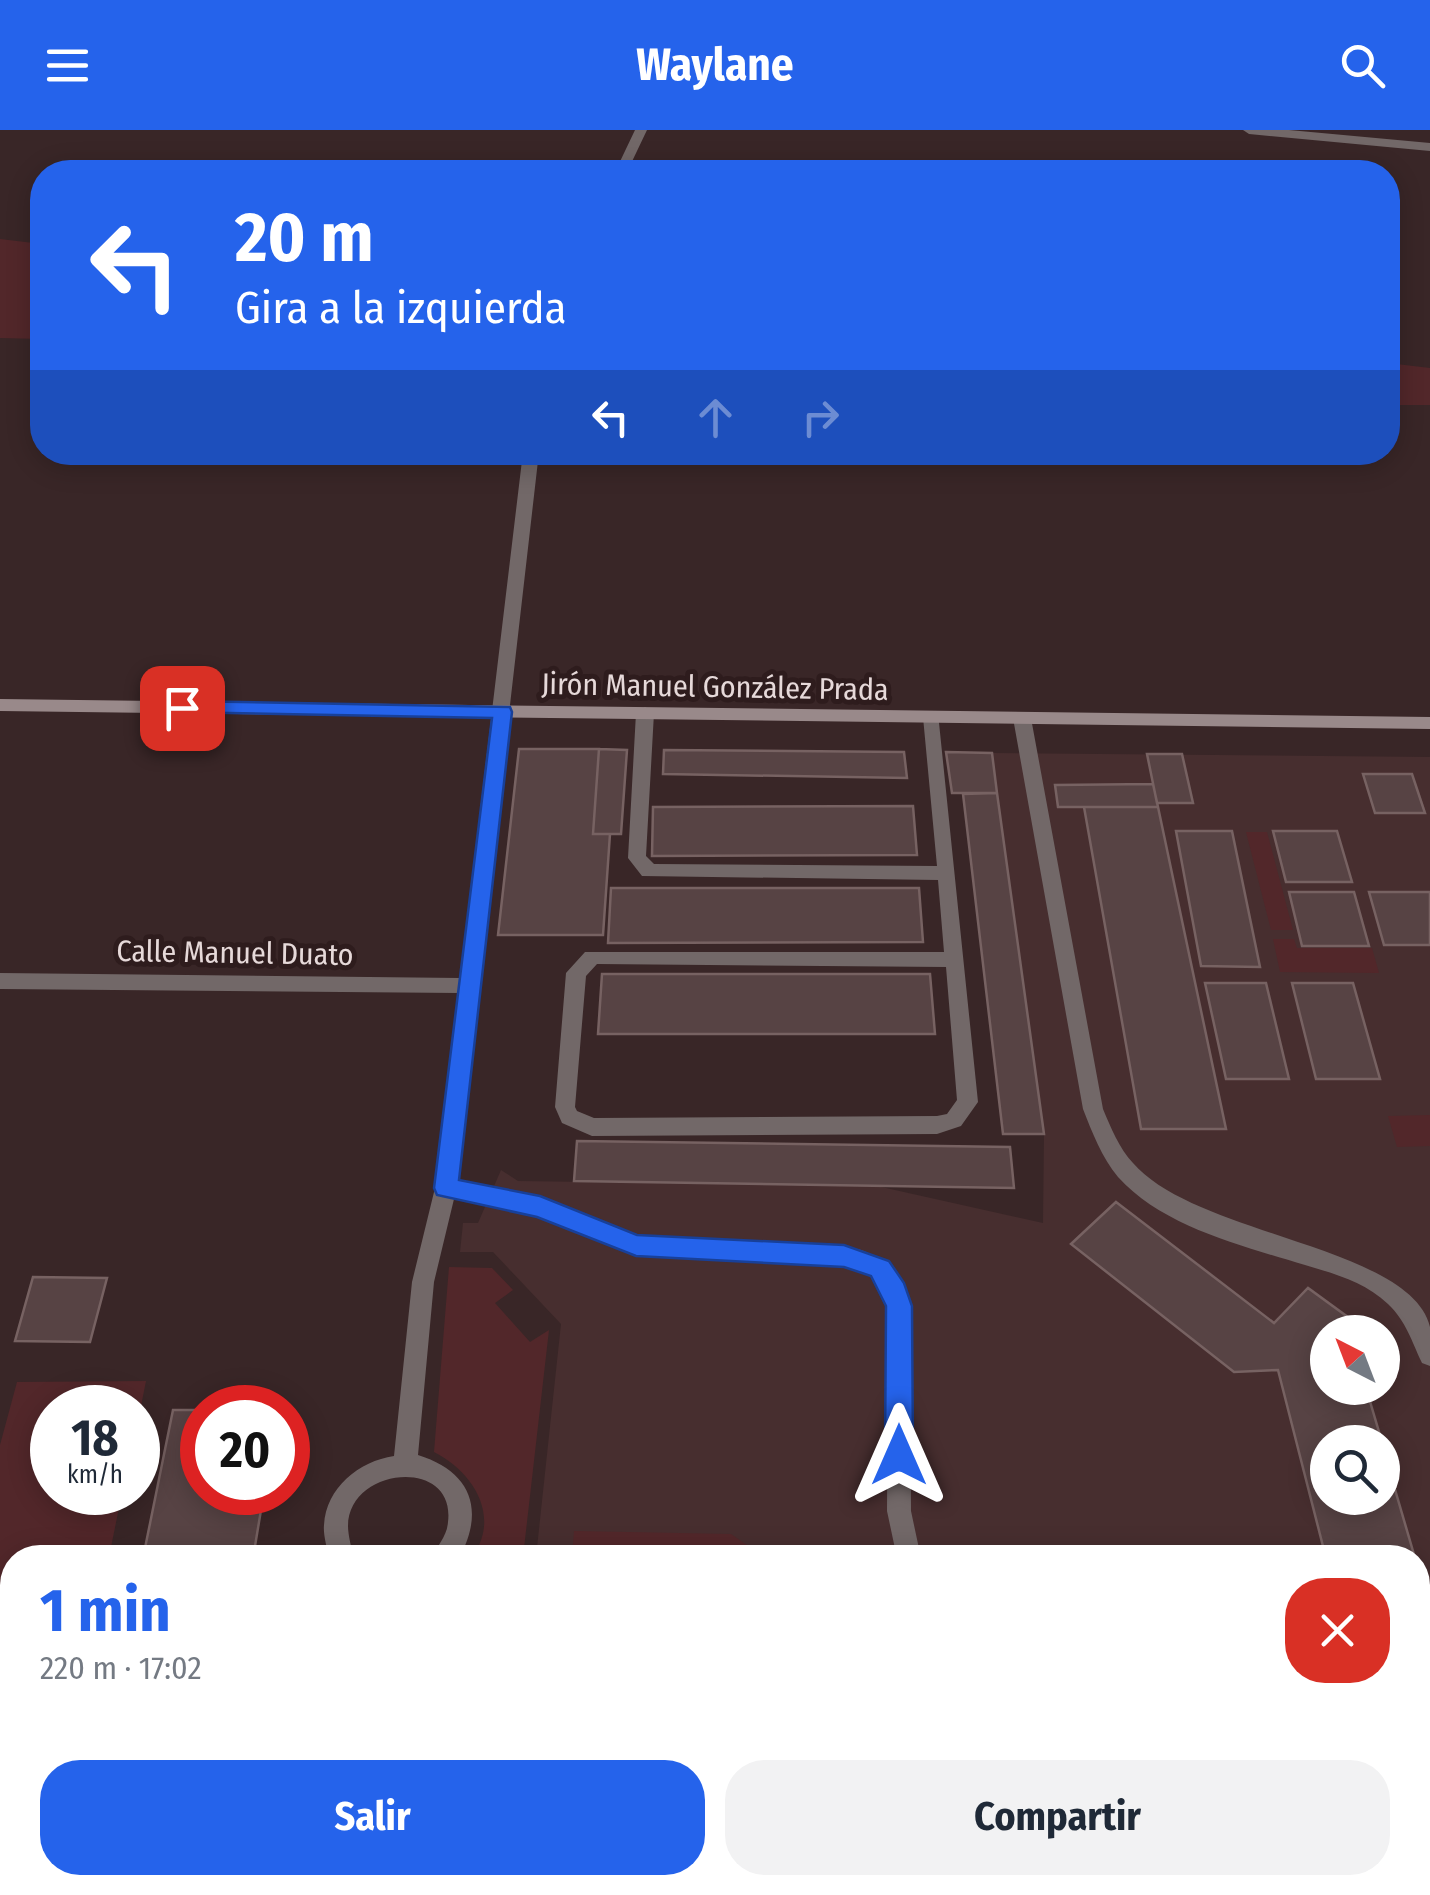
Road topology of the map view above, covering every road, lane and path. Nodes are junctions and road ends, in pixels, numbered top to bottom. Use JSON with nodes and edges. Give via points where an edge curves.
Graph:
{"nodes":[{"id":1,"x":641,"y":130,"type":"edge"},
{"id":2,"x":1249,"y":130,"type":"edge"},
{"id":3,"x":1430,"y":147,"type":"edge"},
{"id":4,"x":627,"y":160,"type":"edge"},
{"id":5,"x":530,"y":465,"type":"edge"},
{"id":6,"x":0,"y":705,"type":"edge"},
{"id":7,"x":502,"y":712,"type":"junction"},
{"id":8,"x":645,"y":713,"type":"junction"},
{"id":9,"x":932,"y":717,"type":"junction"},
{"id":10,"x":1022,"y":718,"type":"junction"},
{"id":11,"x":1430,"y":724,"type":"edge"},
{"id":12,"x":946,"y":873,"type":"junction"},
{"id":13,"x":954,"y":960,"type":"junction"},
{"id":14,"x":0,"y":981,"type":"edge"},
{"id":15,"x":470,"y":986,"type":"junction"},
{"id":16,"x":446,"y":1188,"type":"junction"},
{"id":17,"x":1430,"y":1356,"type":"edge"},
{"id":18,"x":405,"y":1463,"type":"junction"},
{"id":19,"x":337,"y":1545,"type":"edge"},
{"id":20,"x":452,"y":1545,"type":"edge"},
{"id":21,"x":906,"y":1545,"type":"edge"}],
"edges":[{"from":1,"to":4,"type":"street"},
{"from":2,"to":3,"type":"street"},
{"from":5,"to":7,"type":"street"},
{"from":6,"to":7,"type":"street","name":"Jirón Manuel González Prada"},
{"from":7,"to":8,"type":"street","name":"Jirón Manuel González Prada"},
{"from":7,"to":15,"type":"street"},
{"from":8,"to":9,"type":"street","name":"Jirón Manuel González Prada"},
{"from":8,"to":12,"type":"street","via":[[637,858],[649,871]]},
{"from":9,"to":10,"type":"street","name":"Jirón Manuel González Prada"},
{"from":9,"to":12,"type":"street"},
{"from":10,"to":11,"type":"street","name":"Jirón Manuel González Prada"},
{"from":10,"to":17,"type":"street","via":[[1093,1109],[1106,1140],[1128,1173],[1187,1213],[1387,1286],[1409,1306]]},
{"from":12,"to":13,"type":"street"},
{"from":13,"to":13,"type":"street","via":[[592,957],[576,973],[565,1107],[592,1128],[954,1120],[968,1102]]},
{"from":14,"to":15,"type":"street","name":"Calle Manuel Duato"},
{"from":15,"to":16,"type":"street"},
{"from":16,"to":18,"type":"street","via":[[423,1282]]},
{"from":16,"to":21,"type":"street","via":[[540,1207],[636,1246],[844,1256],[880,1268],[899,1306],[899,1511]]},
{"from":18,"to":19,"type":"street","via":[[367,1474],[340,1503]]},
{"from":18,"to":20,"type":"street","via":[[434,1472],[455,1492],[461,1511]]}]}
